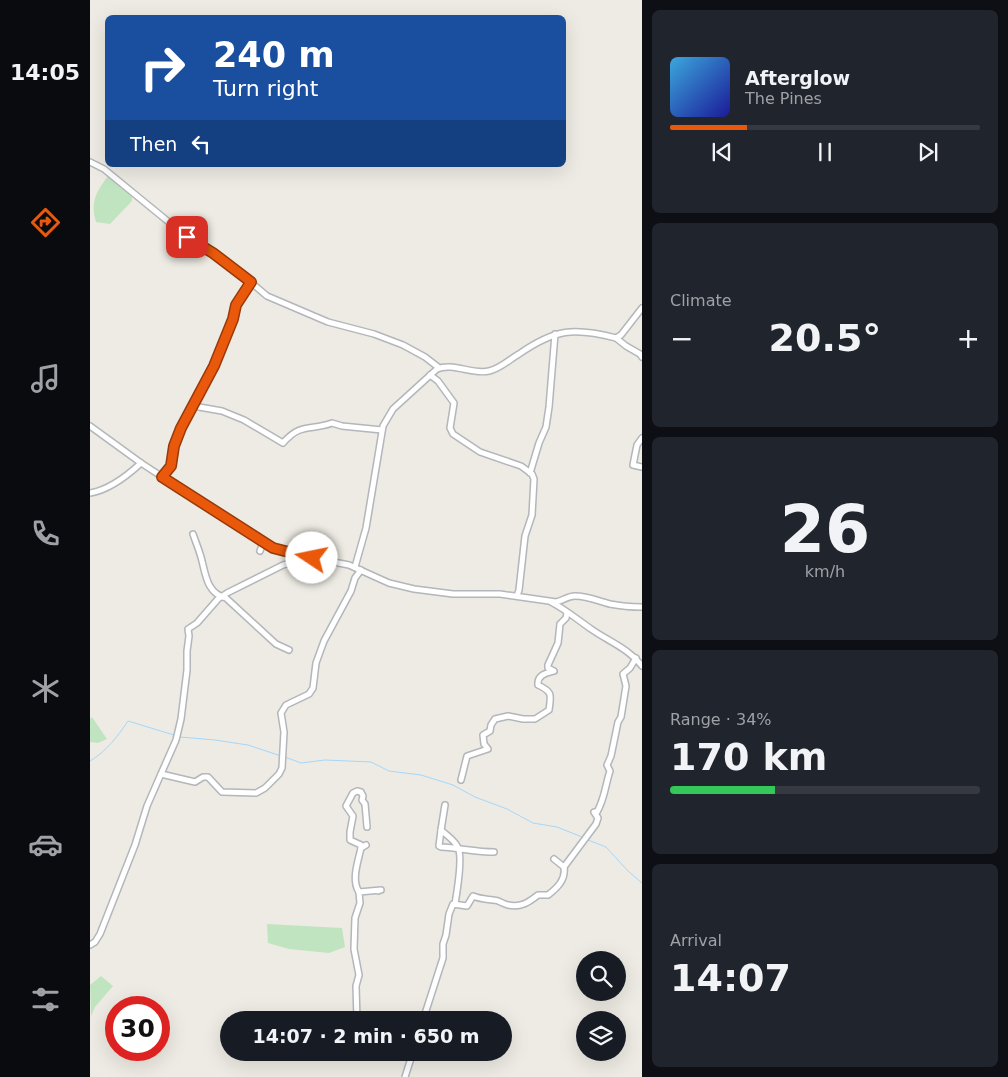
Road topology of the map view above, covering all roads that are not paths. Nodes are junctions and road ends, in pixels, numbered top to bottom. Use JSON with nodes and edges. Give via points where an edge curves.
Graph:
{"nodes":[{"id":1,"x":90,"y":162,"type":"edge"},
{"id":2,"x":251,"y":282,"type":"junction"},
{"id":3,"x":642,"y":308,"type":"edge"},
{"id":4,"x":555,"y":334,"type":"junction"},
{"id":5,"x":616,"y":338,"type":"junction"},
{"id":6,"x":642,"y":357,"type":"edge"},
{"id":7,"x":438,"y":367,"type":"junction"},
{"id":8,"x":430,"y":375,"type":"junction"},
{"id":9,"x":194,"y":403,"type":"junction"},
{"id":10,"x":90,"y":426,"type":"edge"},
{"id":11,"x":382,"y":430,"type":"junction"},
{"id":12,"x":642,"y":438,"type":"edge"},
{"id":13,"x":141,"y":463,"type":"junction"},
{"id":14,"x":642,"y":467,"type":"edge"},
{"id":15,"x":530,"y":472,"type":"junction"},
{"id":16,"x":162,"y":477,"type":"junction"},
{"id":17,"x":90,"y":492,"type":"edge"},
{"id":18,"x":193,"y":534,"type":"dead end"},
{"id":19,"x":263,"y":543,"type":"junction"},
{"id":20,"x":260,"y":552,"type":"dead end"},
{"id":21,"x":312,"y":558,"type":"junction"},
{"id":22,"x":355,"y":567,"type":"junction"},
{"id":23,"x":361,"y":570,"type":"junction"},
{"id":24,"x":517,"y":596,"type":"junction"},
{"id":25,"x":221,"y":597,"type":"junction"},
{"id":26,"x":548,"y":601,"type":"junction"},
{"id":27,"x":642,"y":607,"type":"edge"},
{"id":28,"x":567,"y":613,"type":"junction"},
{"id":29,"x":289,"y":650,"type":"dead end"},
{"id":30,"x":636,"y":658,"type":"junction"},
{"id":31,"x":642,"y":666,"type":"edge"},
{"id":32,"x":161,"y":774,"type":"junction"},
{"id":33,"x":461,"y":780,"type":"dead end"},
{"id":34,"x":445,"y":805,"type":"dead end"},
{"id":35,"x":367,"y":828,"type":"dead end"},
{"id":36,"x":441,"y":830,"type":"junction"},
{"id":37,"x":458,"y":848,"type":"junction"},
{"id":38,"x":494,"y":852,"type":"dead end"},
{"id":39,"x":554,"y":859,"type":"dead end"},
{"id":40,"x":564,"y":867,"type":"junction"},
{"id":41,"x":378,"y":891,"type":"dead end"},
{"id":42,"x":360,"y":892,"type":"junction"},
{"id":43,"x":455,"y":904,"type":"junction"},
{"id":44,"x":90,"y":945,"type":"edge"},
{"id":45,"x":357,"y":1011,"type":"edge"},
{"id":46,"x":426,"y":1011,"type":"edge"},
{"id":47,"x":410,"y":1061,"type":"edge"},
{"id":48,"x":404,"y":1077,"type":"edge"}],
"edges":[{"from":1,"to":2,"type":"street","via":[[104,169],[187,237]]},
{"from":2,"to":7,"type":"street","via":[[267,296],[328,322],[403,345]]},
{"from":2,"to":9,"type":"street","via":[[236,305],[221,353]]},
{"from":3,"to":5,"type":"street"},
{"from":4,"to":5,"type":"street","via":[[583,331]]},
{"from":4,"to":7,"type":"street","via":[[490,371]]},
{"from":4,"to":15,"type":"street","via":[[546,426]]},
{"from":5,"to":6,"type":"street"},
{"from":7,"to":8,"type":"street"},
{"from":8,"to":11,"type":"street","via":[[393,409]]},
{"from":8,"to":15,"type":"street","via":[[454,403],[450,428],[453,434],[480,452]]},
{"from":9,"to":11,"type":"street","via":[[244,420],[284,443],[295,431],[332,423]]},
{"from":9,"to":16,"type":"street","via":[[174,446],[171,466]]},
{"from":10,"to":13,"type":"street"},
{"from":11,"to":22,"type":"street","via":[[369,514]]},
{"from":12,"to":14,"type":"street","via":[[637,444],[633,465]]},
{"from":13,"to":16,"type":"street"},
{"from":13,"to":17,"type":"street","via":[[101,491]]},
{"from":15,"to":24,"type":"street","via":[[534,480],[532,515]]},
{"from":16,"to":19,"type":"street"},
{"from":18,"to":25,"type":"street","via":[[207,580],[215,594]]},
{"from":19,"to":20,"type":"street"},
{"from":19,"to":21,"type":"street","via":[[279,551]]},
{"from":21,"to":22,"type":"street"},
{"from":21,"to":25,"type":"street","via":[[283,565]]},
{"from":22,"to":23,"type":"street"},
{"from":23,"to":24,"type":"street","via":[[389,583],[422,591]]},
{"from":23,"to":32,"type":"street","via":[[324,641],[316,664],[313,688],[309,694],[286,705],[281,712],[284,732],[282,768],[278,775],[256,793],[224,793],[208,777],[195,782]]},
{"from":24,"to":26,"type":"street"},
{"from":25,"to":29,"type":"street","via":[[276,644]]},
{"from":25,"to":32,"type":"street","via":[[188,629],[186,687],[178,734]]},
{"from":26,"to":27,"type":"street","via":[[581,596]]},
{"from":26,"to":28,"type":"street"},
{"from":28,"to":30,"type":"street"},
{"from":28,"to":33,"type":"street","via":[[560,624],[558,642],[548,665],[554,671],[538,680],[538,685],[551,697],[549,710],[535,719],[508,716],[495,719],[490,731],[484,735],[488,749],[467,756]]},
{"from":30,"to":31,"type":"street"},
{"from":30,"to":40,"type":"street","via":[[624,674],[626,686],[621,717],[607,765],[610,771],[605,797],[594,812],[598,818],[596,824]]},
{"from":32,"to":44,"type":"street","via":[[100,934]]},
{"from":34,"to":36,"type":"street"},
{"from":35,"to":42,"type":"street","via":[[363,796],[361,792],[353,792],[346,806],[353,816],[350,840],[364,847],[355,879]]},
{"from":36,"to":37,"type":"street"},
{"from":36,"to":37,"type":"street","via":[[439,846]]},
{"from":37,"to":38,"type":"street"},
{"from":37,"to":43,"type":"street","via":[[461,865]]},
{"from":39,"to":40,"type":"street"},
{"from":40,"to":43,"type":"street","via":[[565,873],[556,889],[548,895],[538,895],[527,904],[508,905],[473,896],[468,906]]},
{"from":41,"to":42,"type":"street"},
{"from":42,"to":45,"type":"street","via":[[354,940],[359,975]]},
{"from":43,"to":46,"type":"street","via":[[449,914],[443,958]]},
{"from":47,"to":48,"type":"street"}]}
